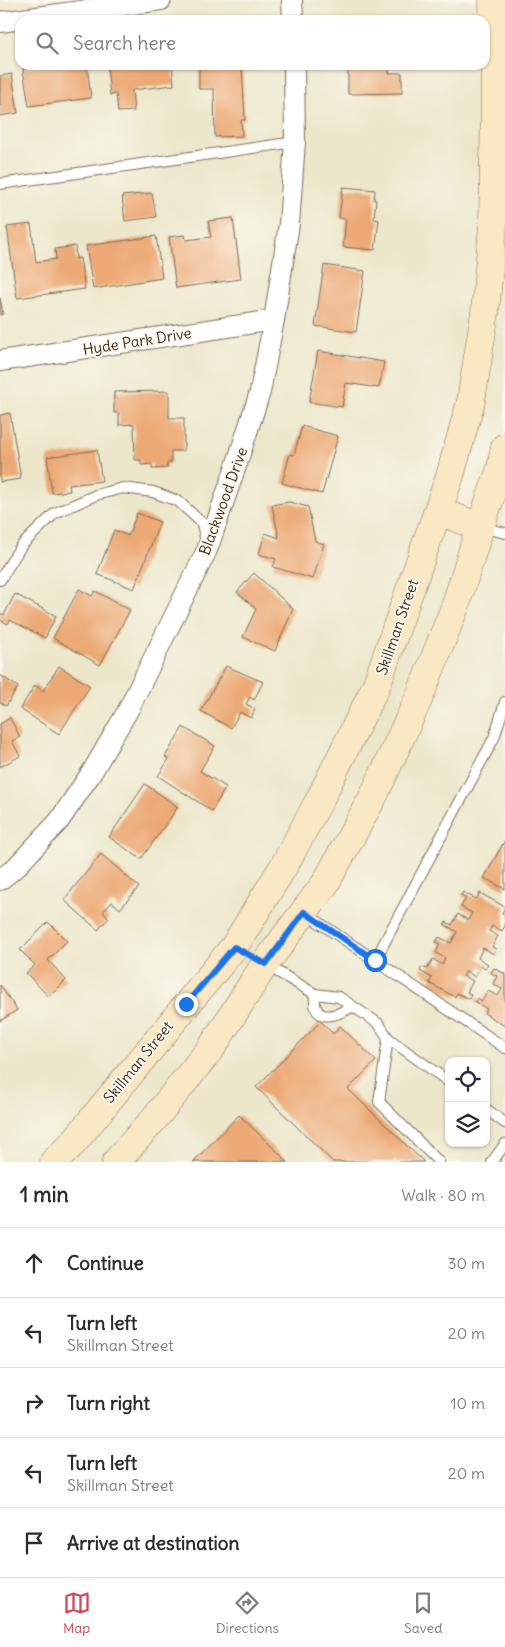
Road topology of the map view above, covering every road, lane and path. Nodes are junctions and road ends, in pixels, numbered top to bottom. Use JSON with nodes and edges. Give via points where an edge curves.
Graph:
{"nodes":[{"id":1,"x":161,"y":0,"type":"edge"},
{"id":2,"x":292,"y":0,"type":"edge"},
{"id":3,"x":493,"y":0,"type":"edge"},
{"id":4,"x":51,"y":15,"type":"edge"},
{"id":5,"x":293,"y":15,"type":"edge"},
{"id":6,"x":15,"y":20,"type":"edge"},
{"id":7,"x":0,"y":22,"type":"edge"},
{"id":8,"x":294,"y":70,"type":"edge"},
{"id":9,"x":295,"y":142,"type":"junction"},
{"id":10,"x":0,"y":184,"type":"edge"},
{"id":11,"x":274,"y":320,"type":"junction"},
{"id":12,"x":0,"y":362,"type":"edge"},
{"id":13,"x":504,"y":461,"type":"edge"},
{"id":14,"x":438,"y":511,"type":"junction"},
{"id":15,"x":493,"y":530,"type":"edge"},
{"id":16,"x":207,"y":550,"type":"junction"},
{"id":17,"x":0,"y":580,"type":"edge"},
{"id":18,"x":505,"y":702,"type":"edge"},
{"id":19,"x":0,"y":880,"type":"edge"},
{"id":20,"x":304,"y":912,"type":"junction"},
{"id":21,"x":234,"y":947,"type":"junction"},
{"id":22,"x":375,"y":960,"type":"junction"},
{"id":23,"x":266,"y":964,"type":"junction"},
{"id":24,"x":316,"y":994,"type":"junction"},
{"id":25,"x":352,"y":1007,"type":"junction"},
{"id":26,"x":388,"y":1038,"type":"junction"},
{"id":27,"x":505,"y":1048,"type":"edge"},
{"id":28,"x":445,"y":1079,"type":"edge"},
{"id":29,"x":490,"y":1113,"type":"edge"},
{"id":30,"x":505,"y":1123,"type":"edge"},
{"id":31,"x":505,"y":1144,"type":"edge"},
{"id":32,"x":54,"y":1162,"type":"edge"},
{"id":33,"x":116,"y":1162,"type":"edge"},
{"id":34,"x":439,"y":1162,"type":"edge"},
{"id":35,"x":492,"y":1162,"type":"edge"}],
"edges":[{"from":1,"to":4,"type":"street"},
{"from":2,"to":5,"type":"street"},
{"from":3,"to":14,"type":"main road","name":"Skillman Street","via":[[493,217],[485,312],[471,401]]},
{"from":6,"to":7,"type":"street"},
{"from":8,"to":9,"type":"street","name":"Blackwood Drive"},
{"from":9,"to":10,"type":"lane"},
{"from":9,"to":11,"type":"street","name":"Blackwood Drive","via":[[289,224]]},
{"from":11,"to":12,"type":"street","name":"Hyde Park Drive"},
{"from":11,"to":16,"type":"street","name":"Blackwood Drive","via":[[260,392]]},
{"from":13,"to":15,"type":"main road"},
{"from":14,"to":15,"type":"main road"},
{"from":14,"to":21,"type":"main road","name":"Skillman Street","via":[[376,686],[285,864]]},
{"from":15,"to":20,"type":"main road","via":[[456,604],[419,698],[373,797],[325,884]]},
{"from":16,"to":17,"type":"lane","via":[[202,523],[178,501],[153,492],[122,488],[96,495],[55,513],[22,546]]},
{"from":16,"to":19,"type":"street","name":"Blackwood Drive","via":[[127,712],[92,772],[59,821]]},
{"from":18,"to":22,"type":"lane","via":[[494,738]]},
{"from":20,"to":22,"type":"lane"},
{"from":20,"to":23,"type":"main road"},
{"from":21,"to":23,"type":"main road"},
{"from":21,"to":32,"type":"main road","name":"Skillman Street"},
{"from":22,"to":27,"type":"lane"},
{"from":23,"to":24,"type":"lane"},
{"from":23,"to":33,"type":"main road","via":[[212,1047]]},
{"from":24,"to":25,"type":"lane","via":[[339,997]]},
{"from":24,"to":25,"type":"lane","via":[[314,1004],[322,1014],[334,1015]]},
{"from":25,"to":26,"type":"lane","via":[[379,1024]]},
{"from":26,"to":28,"type":"lane"},
{"from":26,"to":34,"type":"lane","via":[[379,1102]]},
{"from":29,"to":30,"type":"lane"},
{"from":31,"to":35,"type":"lane"}]}
